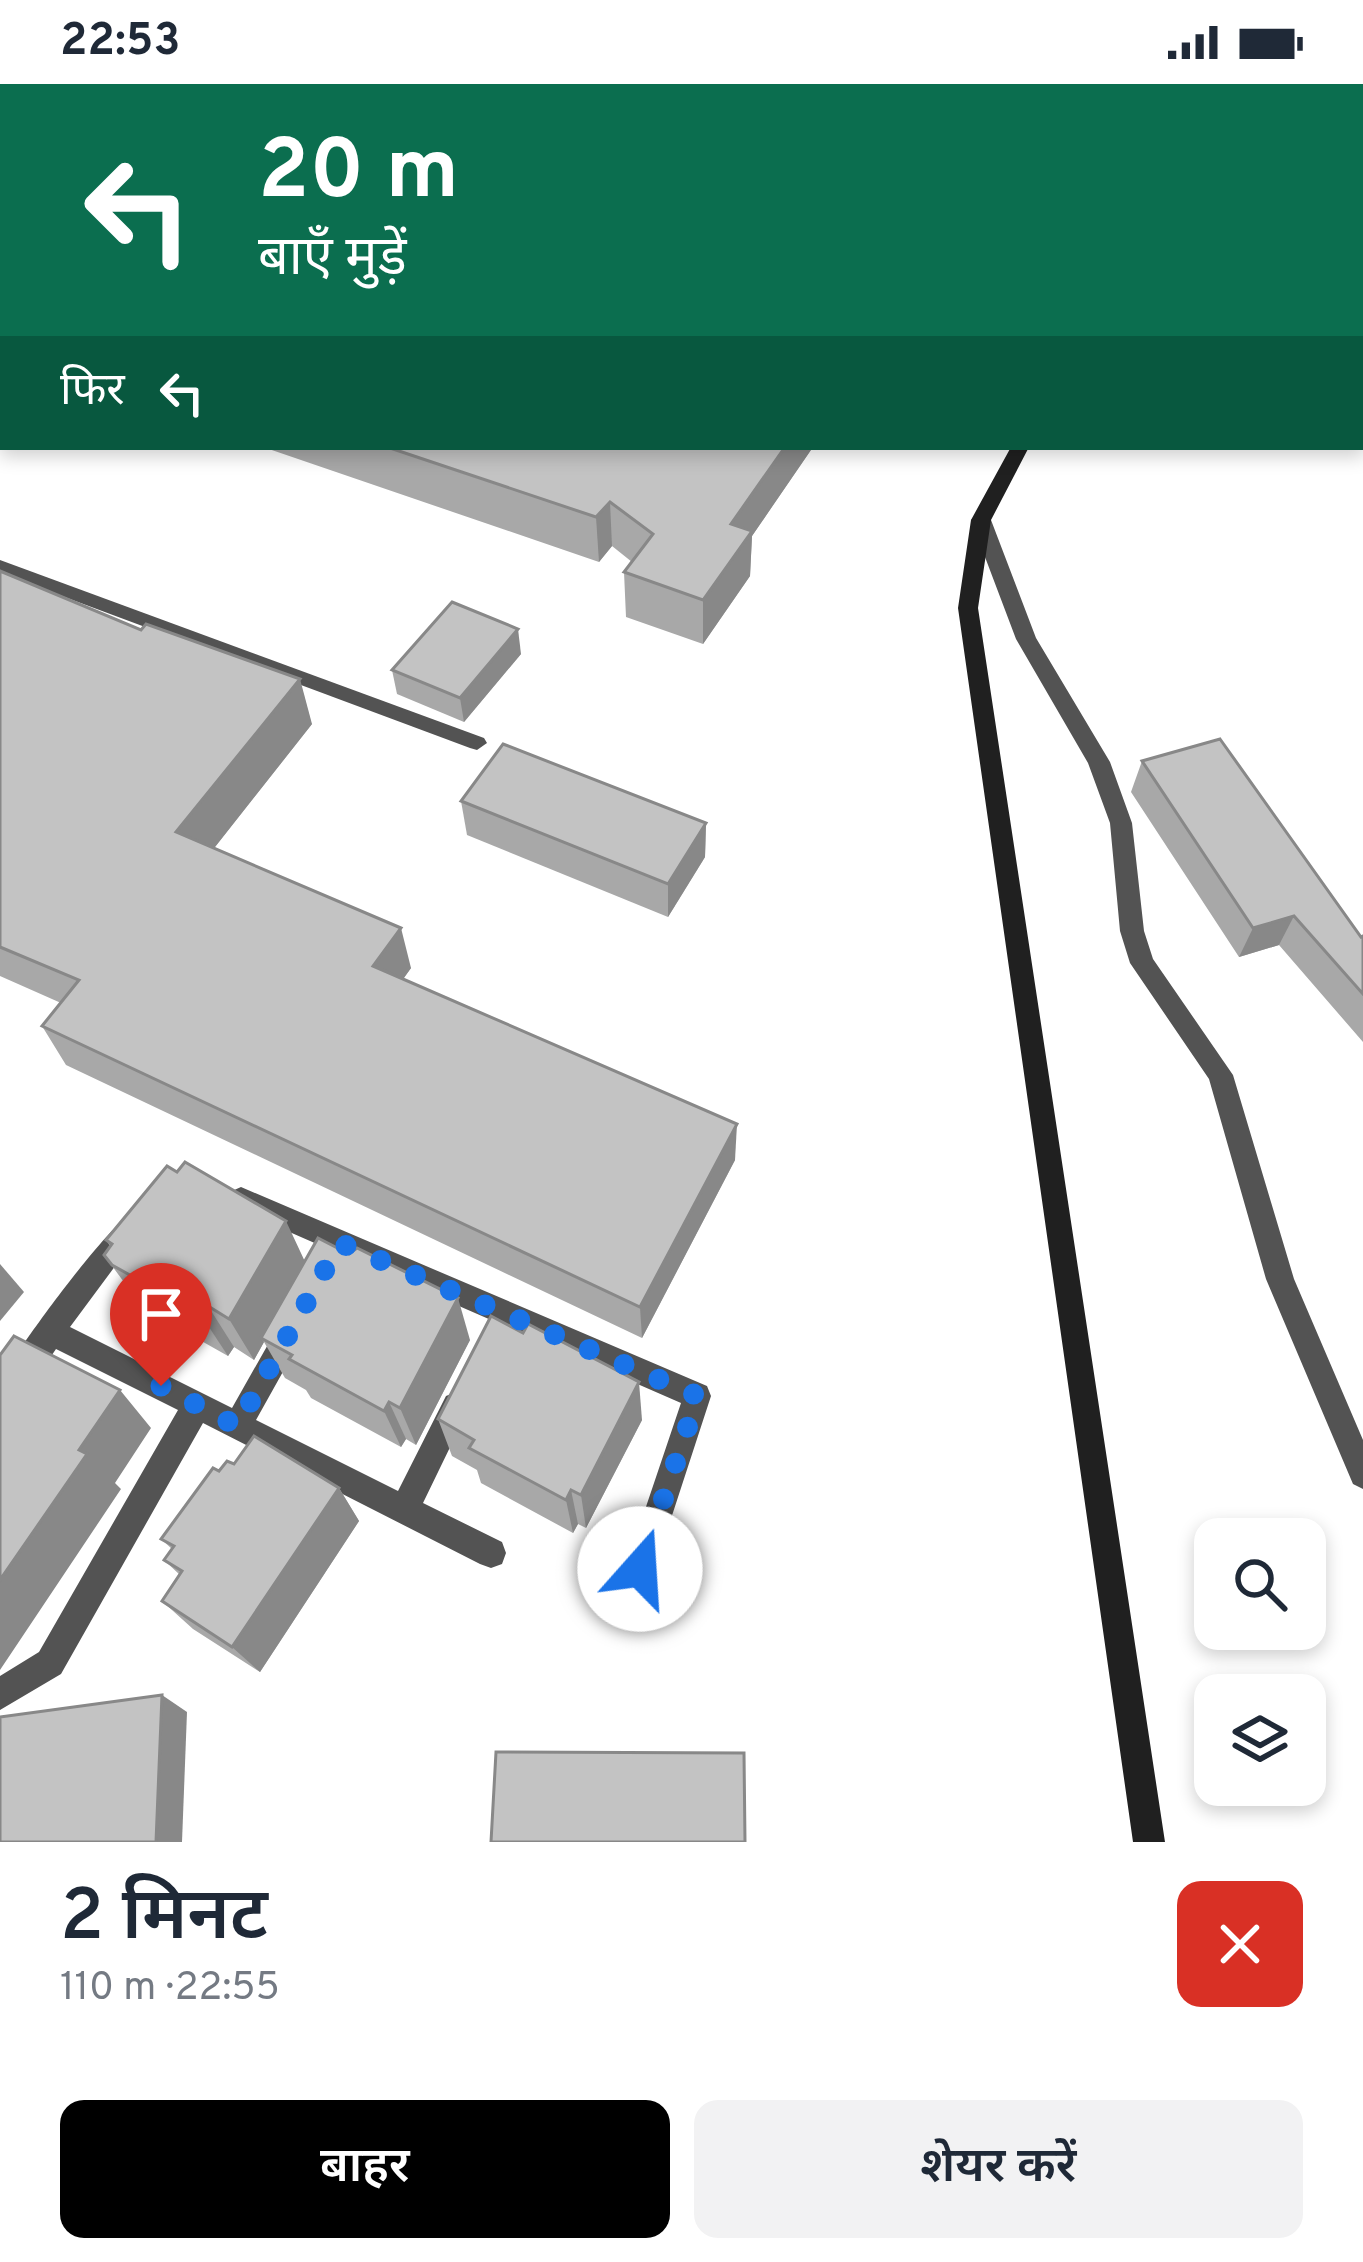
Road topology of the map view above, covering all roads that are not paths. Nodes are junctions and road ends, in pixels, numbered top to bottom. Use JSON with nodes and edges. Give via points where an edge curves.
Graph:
{"nodes":[{"id":1,"x":1018,"y":450,"type":"edge"},
{"id":2,"x":981,"y":520,"type":"junction"},
{"id":3,"x":0,"y":566,"type":"edge"},
{"id":4,"x":477,"y":743,"type":"dead end"},
{"id":5,"x":222,"y":1190,"type":"edge"},
{"id":6,"x":139,"y":1216,"type":"edge"},
{"id":7,"x":306,"y":1304,"type":"edge"},
{"id":8,"x":51,"y":1331,"type":"junction"},
{"id":9,"x":473,"y":1373,"type":"edge"},
{"id":10,"x":197,"y":1405,"type":"junction"},
{"id":11,"x":0,"y":1407,"type":"edge"},
{"id":12,"x":237,"y":1426,"type":"junction"},
{"id":13,"x":1363,"y":1474,"type":"edge"},
{"id":14,"x":403,"y":1510,"type":"junction"},
{"id":15,"x":491,"y":1553,"type":"dead end"},
{"id":16,"x":640,"y":1569,"type":"dead end"},
{"id":17,"x":0,"y":1694,"type":"edge"},
{"id":18,"x":1149,"y":1842,"type":"edge"}],
"edges":[{"from":1,"to":2,"type":"street"},
{"from":2,"to":13,"type":"street","via":[[1026,639],[1099,762],[1121,823],[1142,963],[1220,1075],[1280,1279]]},
{"from":2,"to":18,"type":"street","via":[[968,608],[983,730]]},
{"from":3,"to":4,"type":"lane"},
{"from":5,"to":16,"type":"street","via":[[334,1253],[498,1324],[698,1396]]},
{"from":6,"to":8,"type":"street"},
{"from":7,"to":12,"type":"street"},
{"from":8,"to":10,"type":"street"},
{"from":8,"to":11,"type":"street"},
{"from":9,"to":14,"type":"street"},
{"from":10,"to":12,"type":"street"},
{"from":10,"to":17,"type":"street","via":[[50,1663]]},
{"from":12,"to":14,"type":"street"},
{"from":14,"to":15,"type":"street"}]}
